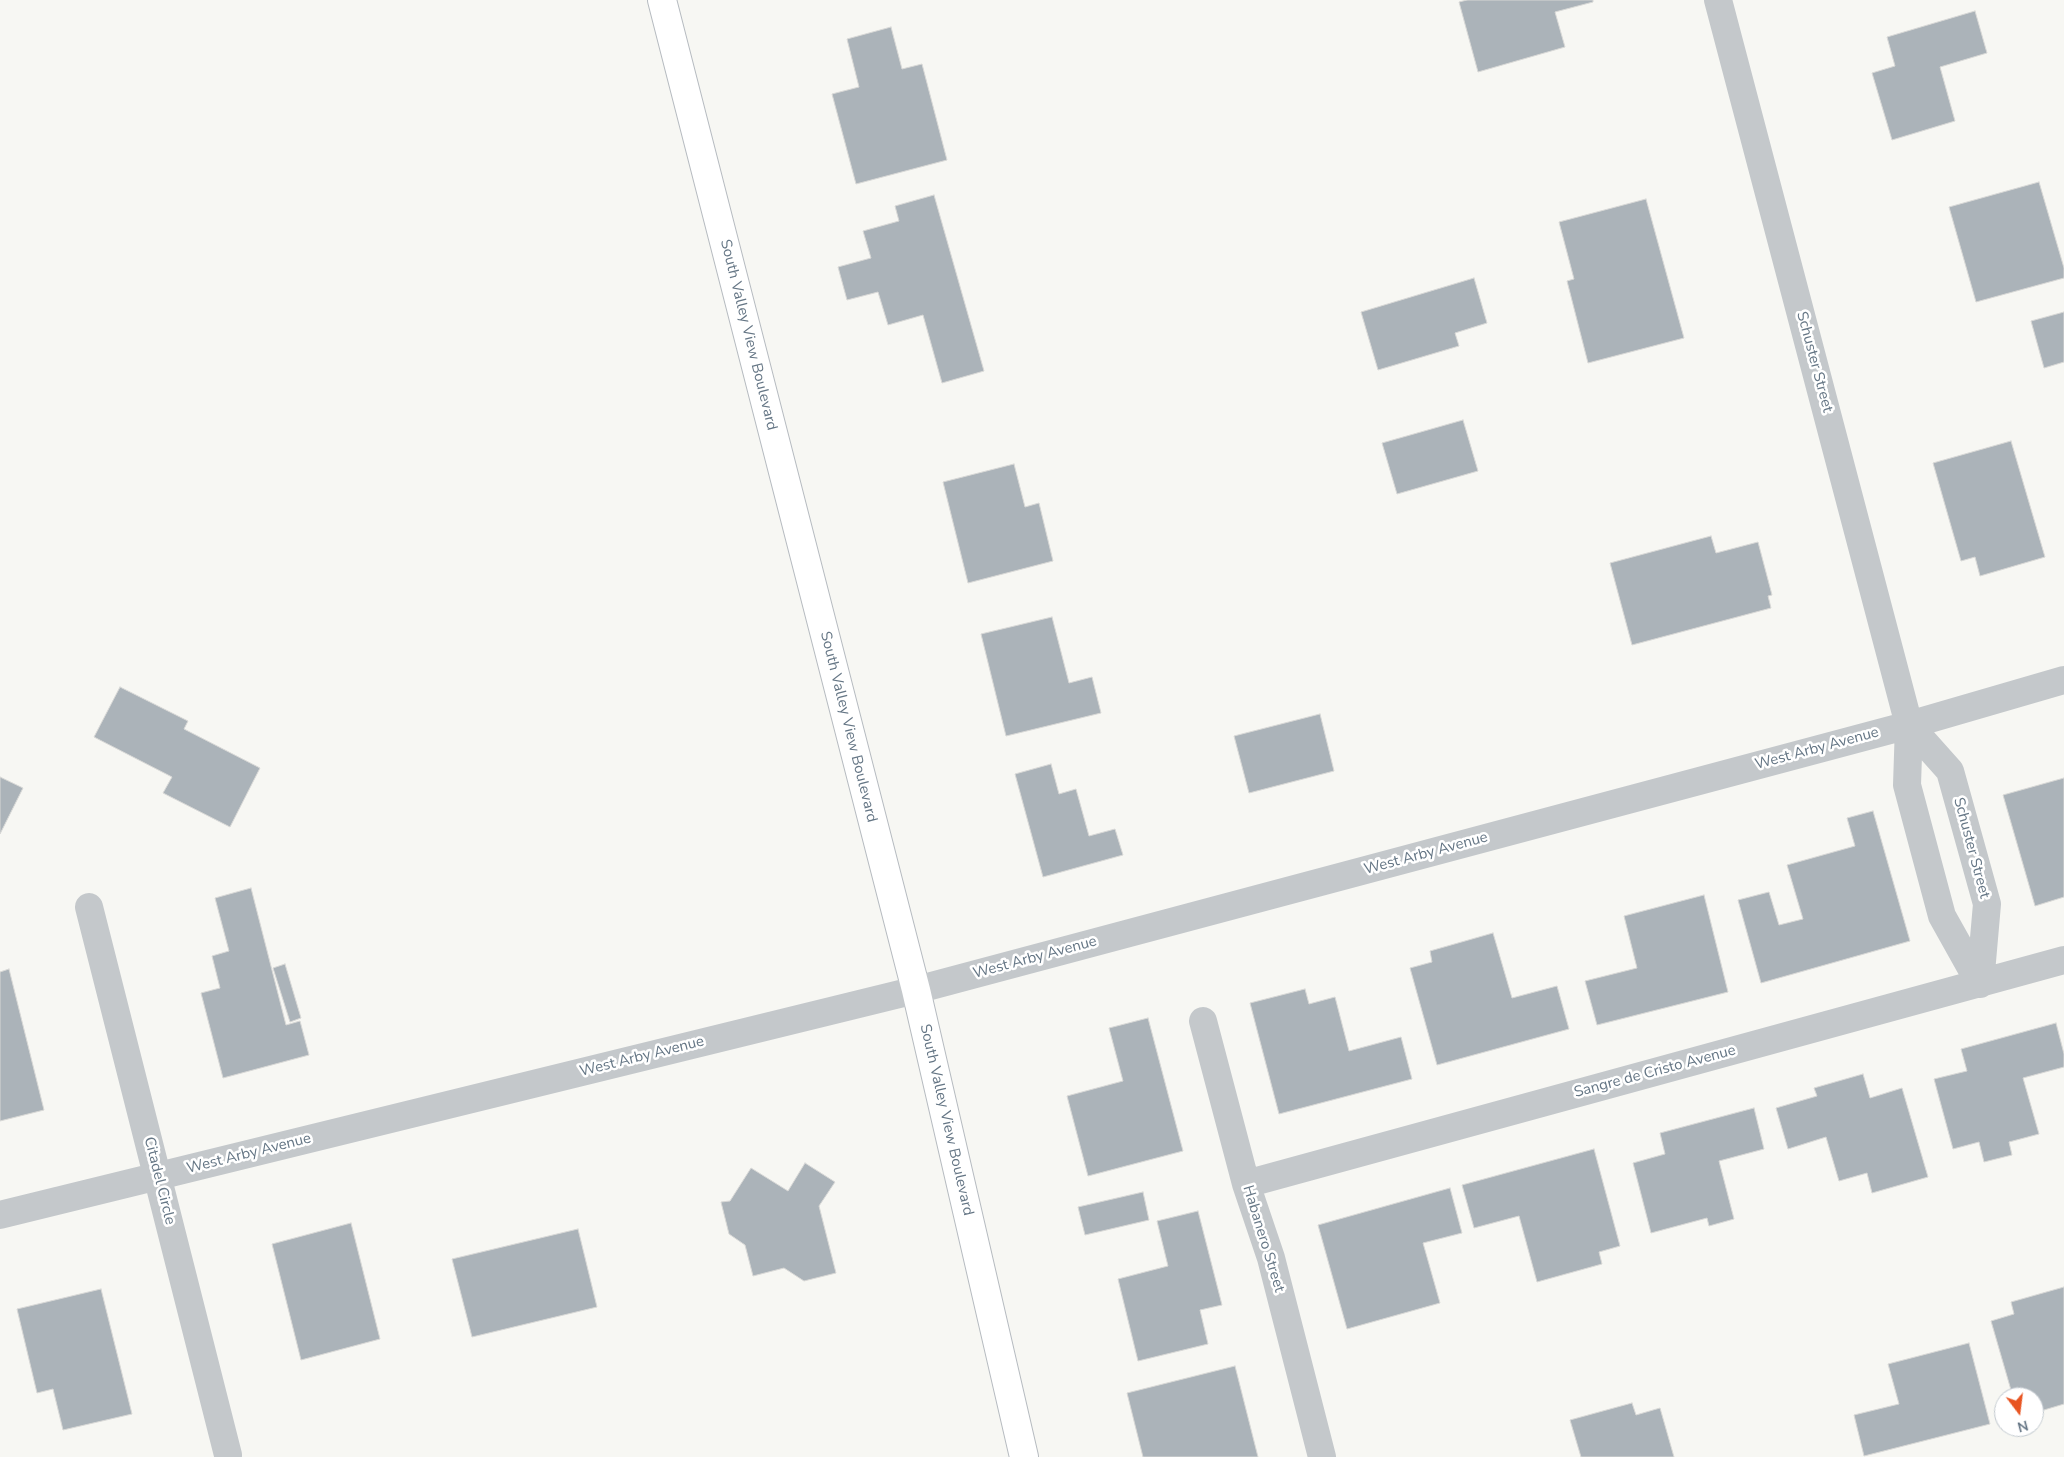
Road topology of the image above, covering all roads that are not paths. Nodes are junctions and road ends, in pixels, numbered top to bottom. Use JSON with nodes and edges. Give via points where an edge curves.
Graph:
{"nodes":[{"id":1,"x":662,"y":0,"type":"edge"},
{"id":2,"x":1718,"y":0,"type":"edge"},
{"id":3,"x":2064,"y":680,"type":"edge"},
{"id":4,"x":1909,"y":725,"type":"junction"},
{"id":5,"x":89,"y":908,"type":"dead end"},
{"id":6,"x":2064,"y":960,"type":"edge"},
{"id":7,"x":1980,"y":984,"type":"junction"},
{"id":8,"x":916,"y":990,"type":"junction"},
{"id":9,"x":1203,"y":1021,"type":"dead end"},
{"id":10,"x":158,"y":1177,"type":"junction"},
{"id":11,"x":1246,"y":1184,"type":"junction"},
{"id":12,"x":0,"y":1215,"type":"edge"},
{"id":13,"x":228,"y":1455,"type":"dead end"},
{"id":14,"x":1024,"y":1457,"type":"edge"},
{"id":15,"x":1322,"y":1457,"type":"edge"}],
"edges":[{"from":1,"to":8,"type":"main road","name":"South Valley View Boulevard"},
{"from":2,"to":4,"type":"street","name":"Schuster Street"},
{"from":3,"to":4,"type":"street","name":"West Arby Avenue"},
{"from":4,"to":7,"type":"street","name":"Schuster Street","via":[[1907,785],[1942,916]]},
{"from":4,"to":7,"type":"street","name":"Schuster Street","via":[[1950,771],[1987,904]]},
{"from":4,"to":8,"type":"street","name":"West Arby Avenue"},
{"from":5,"to":10,"type":"street","name":"Citadel Circle"},
{"from":6,"to":7,"type":"street","name":"Sangre de Cristo Avenue"},
{"from":7,"to":11,"type":"street","name":"Sangre de Cristo Avenue"},
{"from":8,"to":10,"type":"street","name":"West Arby Avenue"},
{"from":8,"to":14,"type":"main road","name":"South Valley View Boulevard"},
{"from":9,"to":11,"type":"street","name":"Habanero Street"},
{"from":10,"to":12,"type":"street","name":"West Arby Avenue"},
{"from":10,"to":13,"type":"street","name":"Citadel Circle"},
{"from":11,"to":15,"type":"street","name":"Habanero Street","via":[[1271,1258]]}]}
